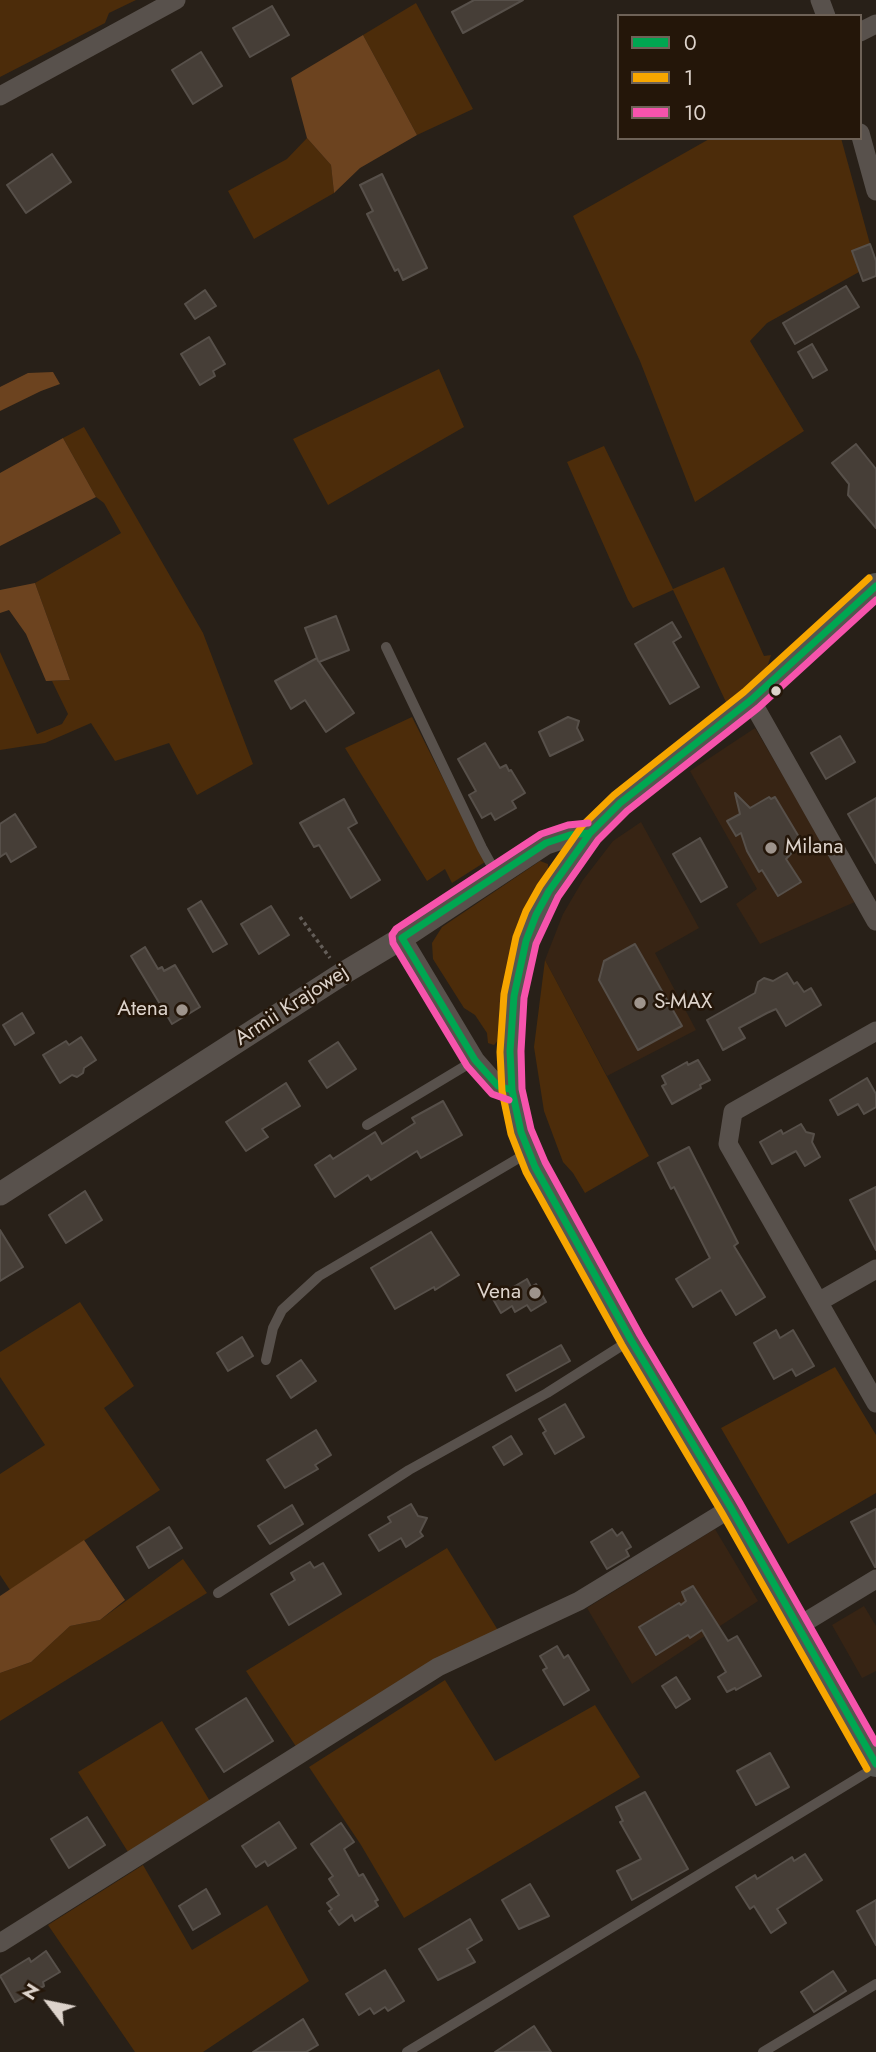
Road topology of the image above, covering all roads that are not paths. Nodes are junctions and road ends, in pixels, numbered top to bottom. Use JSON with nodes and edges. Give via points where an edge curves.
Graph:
{"nodes":[{"id":1,"x":176,"y":0,"type":"edge"},
{"id":2,"x":0,"y":96,"type":"edge"},
{"id":3,"x":862,"y":140,"type":"edge"},
{"id":4,"x":876,"y":191,"type":"edge"},
{"id":5,"x":876,"y":586,"type":"edge"},
{"id":6,"x":386,"y":647,"type":"dead end"},
{"id":7,"x":751,"y":700,"type":"junction"},
{"id":8,"x":590,"y":833,"type":"junction"},
{"id":9,"x":497,"y":875,"type":"junction"},
{"id":10,"x":876,"y":921,"type":"edge"},
{"id":11,"x":402,"y":938,"type":"junction"},
{"id":12,"x":876,"y":1031,"type":"edge"},
{"id":13,"x":475,"y":1060,"type":"junction"},
{"id":14,"x":512,"y":1090,"type":"junction"},
{"id":15,"x":367,"y":1125,"type":"dead end"},
{"id":16,"x":529,"y":1152,"type":"junction"},
{"id":17,"x":0,"y":1194,"type":"edge"},
{"id":18,"x":876,"y":1269,"type":"edge"},
{"id":19,"x":820,"y":1301,"type":"junction"},
{"id":20,"x":631,"y":1340,"type":"junction"},
{"id":21,"x":266,"y":1360,"type":"dead end"},
{"id":22,"x":876,"y":1403,"type":"edge"},
{"id":23,"x":731,"y":1508,"type":"junction"},
{"id":24,"x":876,"y":1580,"type":"edge"},
{"id":25,"x":218,"y":1593,"type":"dead end"},
{"id":26,"x":797,"y":1627,"type":"junction"},
{"id":27,"x":876,"y":1765,"type":"edge"},
{"id":28,"x":0,"y":1942,"type":"edge"},
{"id":29,"x":876,"y":1984,"type":"edge"},
{"id":30,"x":407,"y":2052,"type":"edge"},
{"id":31,"x":763,"y":2052,"type":"edge"}],
"edges":[{"from":1,"to":2,"type":"street"},
{"from":3,"to":4,"type":"street"},
{"from":5,"to":7,"type":"main road"},
{"from":6,"to":9,"type":"lane"},
{"from":7,"to":8,"type":"main road","via":[[620,803]]},
{"from":7,"to":10,"type":"street"},
{"from":8,"to":9,"type":"street","name":"Armii Krajowej","via":[[546,843]]},
{"from":8,"to":14,"type":"main road","via":[[549,891],[526,941],[510,1026]]},
{"from":9,"to":11,"type":"street","name":"Armii Krajowej"},
{"from":11,"to":13,"type":"street"},
{"from":11,"to":17,"type":"street","name":"Armii Krajowej"},
{"from":12,"to":19,"type":"street","via":[[733,1112],[727,1144]]},
{"from":13,"to":14,"type":"street","via":[[498,1086]]},
{"from":13,"to":15,"type":"lane"},
{"from":14,"to":16,"type":"main road"},
{"from":16,"to":20,"type":"main road"},
{"from":16,"to":21,"type":"lane","via":[[320,1276],[282,1310]]},
{"from":18,"to":19,"type":"street"},
{"from":19,"to":22,"type":"street"},
{"from":20,"to":23,"type":"main road"},
{"from":20,"to":25,"type":"lane","via":[[409,1470]]},
{"from":23,"to":26,"type":"main road"},
{"from":23,"to":28,"type":"street","via":[[579,1601],[438,1667]]},
{"from":24,"to":26,"type":"street"},
{"from":26,"to":27,"type":"main road"},
{"from":27,"to":30,"type":"lane"},
{"from":29,"to":31,"type":"lane"}]}
